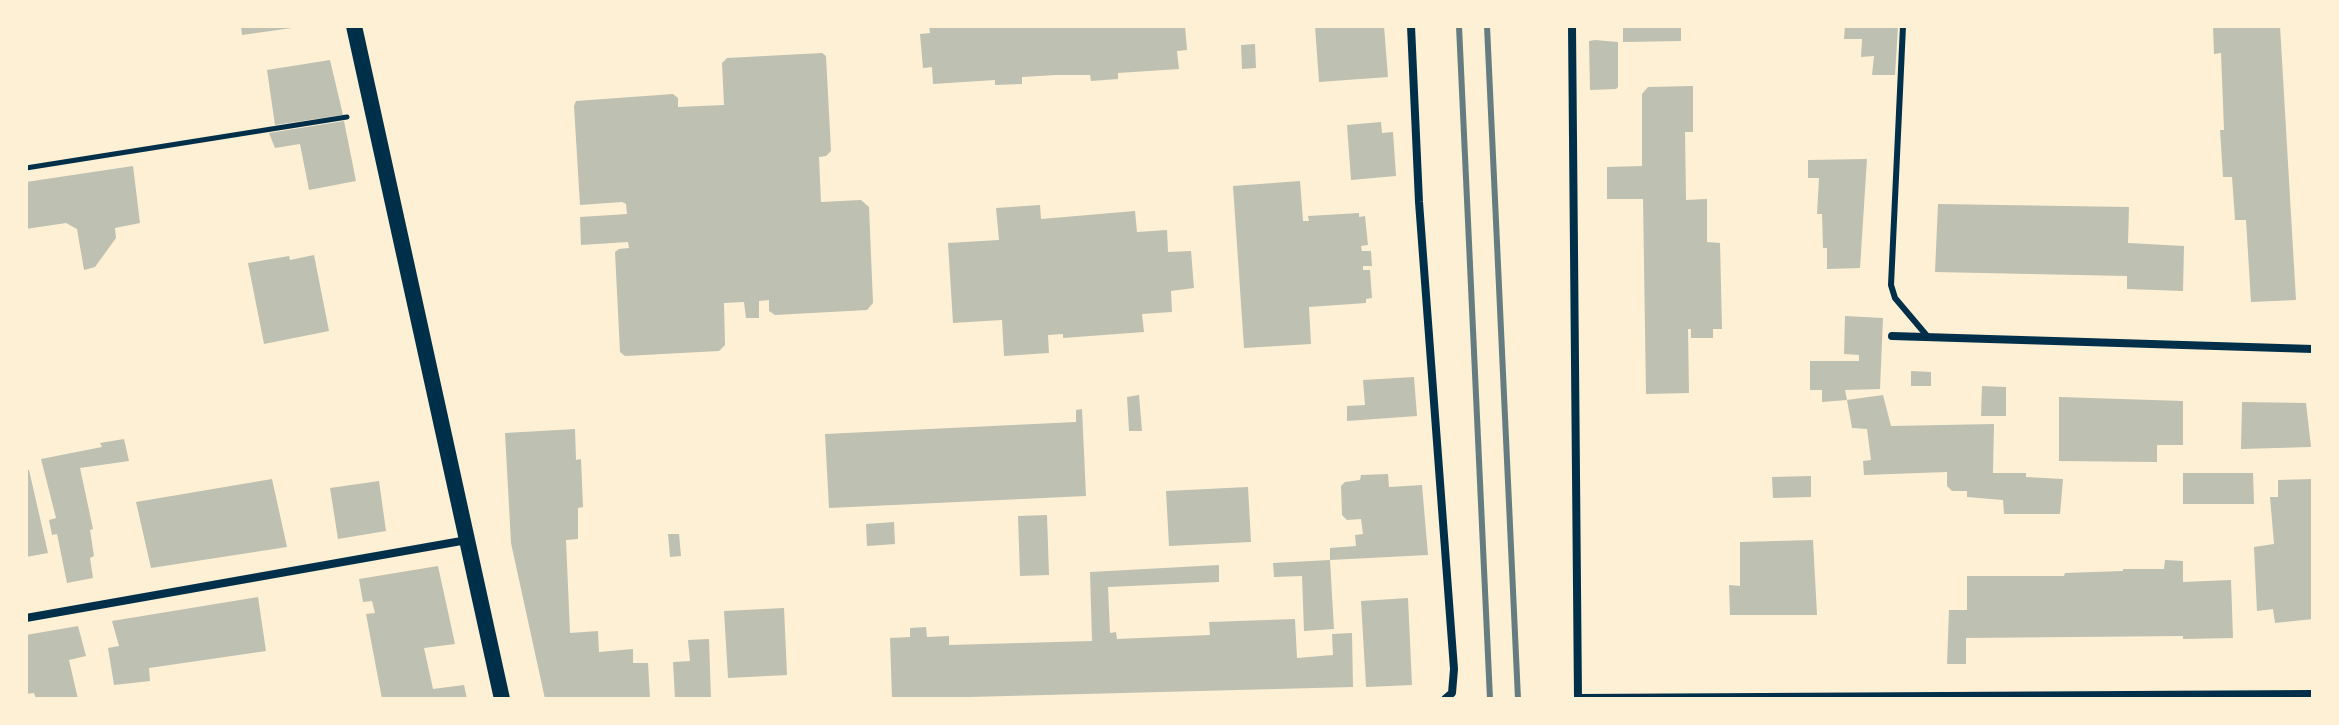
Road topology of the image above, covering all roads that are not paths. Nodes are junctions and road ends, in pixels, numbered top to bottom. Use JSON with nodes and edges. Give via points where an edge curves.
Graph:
{"nodes":[{"id":1,"x":354,"y":26,"type":"edge"},
{"id":2,"x":1411,"y":26,"type":"edge"},
{"id":3,"x":1572,"y":26,"type":"edge"},
{"id":4,"x":1903,"y":26,"type":"edge"},
{"id":5,"x":1892,"y":336,"type":"dead end"},
{"id":6,"x":1928,"y":337,"type":"junction"},
{"id":7,"x":2313,"y":349,"type":"edge"},
{"id":8,"x":467,"y":539,"type":"junction"},
{"id":9,"x":26,"y":618,"type":"edge"},
{"id":10,"x":2313,"y":694,"type":"edge"},
{"id":11,"x":1578,"y":698,"type":"edge"},
{"id":12,"x":502,"y":699,"type":"edge"},
{"id":13,"x":1446,"y":699,"type":"edge"}],
"edges":[{"from":1,"to":8,"type":"main road"},
{"from":2,"to":13,"type":"street","via":[[1454,669],[1452,693]]},
{"from":3,"to":11,"type":"street"},
{"from":4,"to":6,"type":"lane","via":[[1891,285],[1895,298]]},
{"from":5,"to":6,"type":"street"},
{"from":6,"to":7,"type":"street"},
{"from":8,"to":9,"type":"street"},
{"from":8,"to":12,"type":"main road"},
{"from":10,"to":11,"type":"street"}]}
